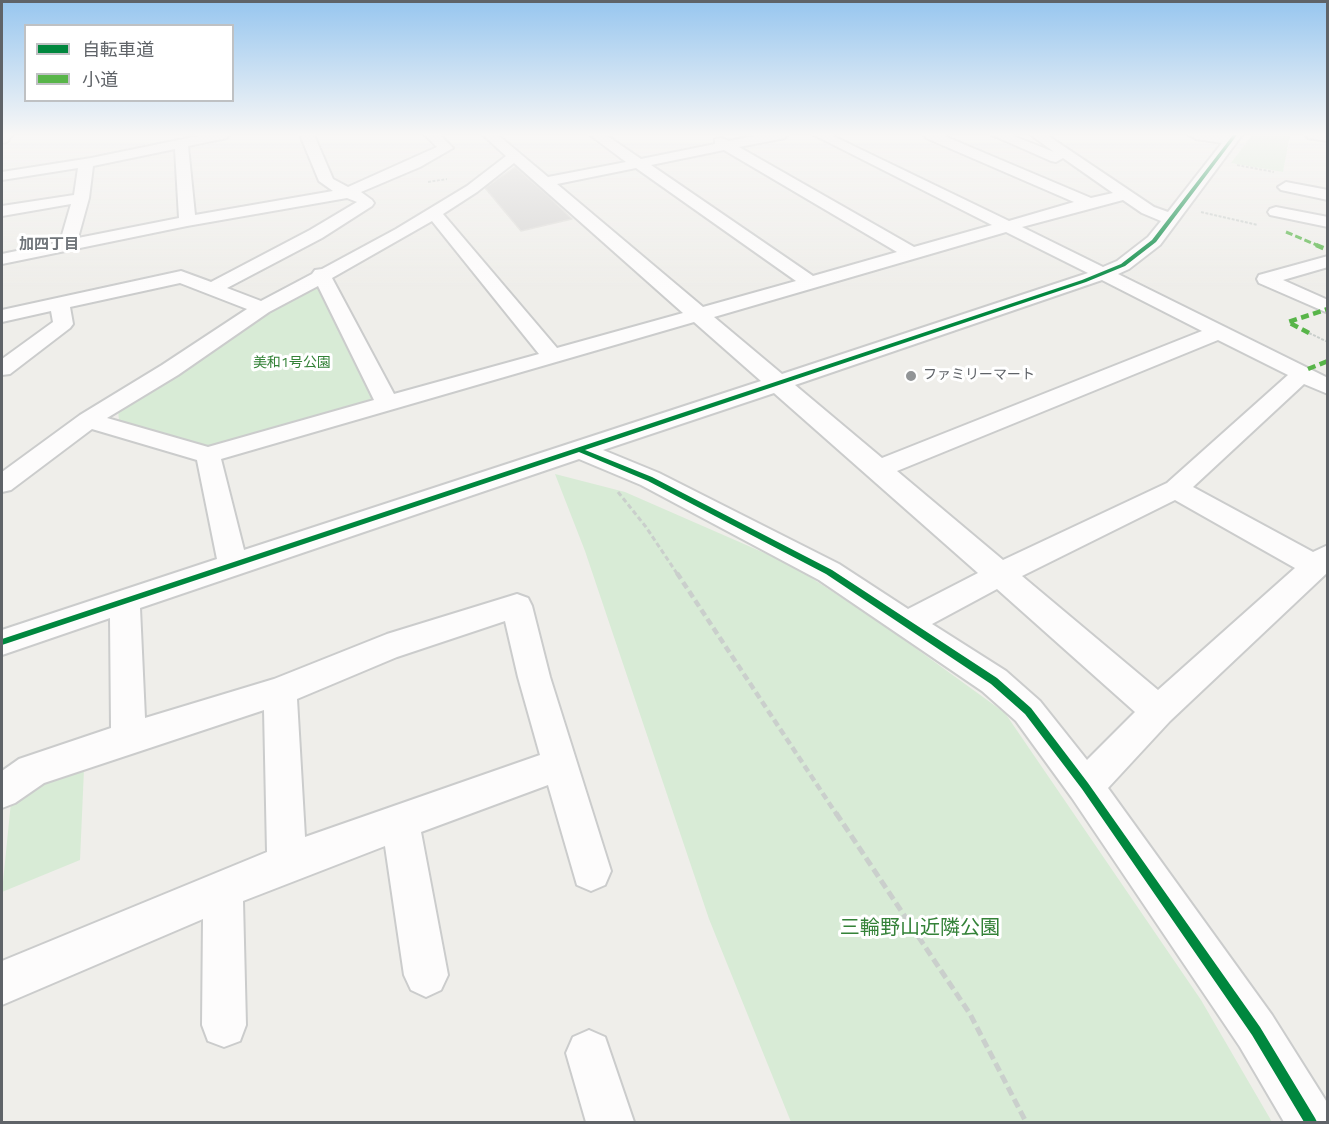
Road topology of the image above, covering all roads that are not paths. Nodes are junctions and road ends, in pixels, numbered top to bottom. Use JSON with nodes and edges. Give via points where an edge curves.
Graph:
{"nodes":[{"id":1,"x":83,"y":187,"type":"edge"},
{"id":2,"x":184,"y":187,"type":"edge"},
{"id":3,"x":339,"y":187,"type":"edge"},
{"id":4,"x":359,"y":187,"type":"edge"},
{"id":5,"x":474,"y":187,"type":"edge"},
{"id":6,"x":552,"y":187,"type":"edge"},
{"id":7,"x":674,"y":187,"type":"edge"},
{"id":8,"x":798,"y":187,"type":"edge"},
{"id":9,"x":927,"y":187,"type":"edge"},
{"id":10,"x":1053,"y":187,"type":"edge"},
{"id":11,"x":1115,"y":187,"type":"edge"},
{"id":12,"x":1195,"y":187,"type":"edge"},
{"id":13,"x":1288,"y":187,"type":"edge"},
{"id":14,"x":349,"y":192,"type":"junction"},
{"id":15,"x":1126,"y":195,"type":"junction"},
{"id":16,"x":1328,"y":195,"type":"edge"},
{"id":17,"x":81,"y":198,"type":"junction"},
{"id":18,"x":1089,"y":203,"type":"junction"},
{"id":19,"x":1180,"y":208,"type":"junction"},
{"id":20,"x":2,"y":211,"type":"edge"},
{"id":21,"x":1276,"y":212,"type":"dead end"},
{"id":22,"x":434,"y":213,"type":"junction"},
{"id":23,"x":187,"y":221,"type":"junction"},
{"id":24,"x":1328,"y":222,"type":"edge"},
{"id":25,"x":1007,"y":227,"type":"junction"},
{"id":26,"x":69,"y":245,"type":"junction"},
{"id":27,"x":911,"y":253,"type":"junction"},
{"id":28,"x":2,"y":259,"type":"edge"},
{"id":29,"x":1328,"y":261,"type":"edge"},
{"id":30,"x":1103,"y":273,"type":"junction"},
{"id":31,"x":321,"y":274,"type":"junction"},
{"id":32,"x":810,"y":282,"type":"junction"},
{"id":33,"x":213,"y":288,"type":"junction"},
{"id":34,"x":59,"y":303,"type":"junction"},
{"id":35,"x":262,"y":308,"type":"junction"},
{"id":36,"x":1328,"y":308,"type":"edge"},
{"id":37,"x":698,"y":315,"type":"junction"},
{"id":38,"x":2,"y":316,"type":"edge"},
{"id":39,"x":1219,"y":332,"type":"junction"},
{"id":40,"x":551,"y":355,"type":"junction"},
{"id":41,"x":2,"y":369,"type":"edge"},
{"id":42,"x":1302,"y":374,"type":"junction"},
{"id":43,"x":778,"y":384,"type":"junction"},
{"id":44,"x":1328,"y":387,"type":"edge"},
{"id":45,"x":387,"y":403,"type":"junction"},
{"id":46,"x":88,"y":420,"type":"junction"},
{"id":47,"x":580,"y":450,"type":"junction"},
{"id":48,"x":208,"y":455,"type":"junction"},
{"id":49,"x":878,"y":469,"type":"junction"},
{"id":50,"x":2,"y":484,"type":"edge"},
{"id":51,"x":1176,"y":489,"type":"junction"},
{"id":52,"x":1321,"y":560,"type":"edge"},
{"id":53,"x":233,"y":566,"type":"junction"},
{"id":54,"x":999,"y":575,"type":"junction"},
{"id":55,"x":125,"y":601,"type":"junction"},
{"id":56,"x":905,"y":624,"type":"junction"},
{"id":57,"x":2,"y":642,"type":"edge"},
{"id":58,"x":280,"y":690,"type":"junction"},
{"id":59,"x":1158,"y":711,"type":"junction"},
{"id":60,"x":128,"y":738,"type":"junction"},
{"id":61,"x":560,"y":764,"type":"junction"},
{"id":62,"x":1085,"y":786,"type":"junction"},
{"id":63,"x":2,"y":791,"type":"edge"},
{"id":64,"x":400,"y":822,"type":"junction"},
{"id":65,"x":287,"y":863,"type":"junction"},
{"id":66,"x":591,"y":871,"type":"dead end"},
{"id":67,"x":223,"y":890,"type":"junction"},
{"id":68,"x":426,"y":975,"type":"dead end"},
{"id":69,"x":2,"y":983,"type":"edge"},
{"id":70,"x":224,"y":1025,"type":"dead end"},
{"id":71,"x":589,"y":1053,"type":"dead end"},
{"id":72,"x":610,"y":1122,"type":"edge"},
{"id":73,"x":1311,"y":1122,"type":"edge"}],
"edges":[{"from":1,"to":17,"type":"street"},
{"from":2,"to":23,"type":"street"},
{"from":3,"to":14,"type":"street"},
{"from":4,"to":14,"type":"street"},
{"from":5,"to":22,"type":"street"},
{"from":6,"to":37,"type":"street"},
{"from":7,"to":32,"type":"street"},
{"from":8,"to":27,"type":"street"},
{"from":9,"to":25,"type":"street"},
{"from":10,"to":18,"type":"street"},
{"from":11,"to":15,"type":"street"},
{"from":12,"to":19,"type":"street"},
{"from":13,"to":16,"type":"street"},
{"from":14,"to":23,"type":"street"},
{"from":14,"to":33,"type":"street","via":[[364,199],[365,204]]},
{"from":15,"to":18,"type":"street"},
{"from":15,"to":19,"type":"street","via":[[1148,210]]},
{"from":17,"to":20,"type":"street"},
{"from":17,"to":26,"type":"street"},
{"from":18,"to":25,"type":"street"},
{"from":19,"to":30,"type":"street","via":[[1154,241],[1123,265]]},
{"from":21,"to":24,"type":"street"},
{"from":22,"to":31,"type":"street"},
{"from":22,"to":40,"type":"street"},
{"from":23,"to":26,"type":"street"},
{"from":25,"to":27,"type":"street"},
{"from":25,"to":30,"type":"street"},
{"from":26,"to":28,"type":"street"},
{"from":27,"to":32,"type":"street"},
{"from":29,"to":36,"type":"street","via":[[1266,279]]},
{"from":30,"to":39,"type":"street"},
{"from":30,"to":43,"type":"street"},
{"from":31,"to":35,"type":"street"},
{"from":31,"to":45,"type":"street"},
{"from":32,"to":37,"type":"street"},
{"from":33,"to":34,"type":"street","via":[[181,277]]},
{"from":33,"to":35,"type":"street"},
{"from":34,"to":38,"type":"street"},
{"from":34,"to":41,"type":"street","via":[[63,324]]},
{"from":35,"to":46,"type":"street"},
{"from":37,"to":40,"type":"street"},
{"from":37,"to":43,"type":"street"},
{"from":39,"to":42,"type":"street"},
{"from":39,"to":49,"type":"street"},
{"from":40,"to":45,"type":"street"},
{"from":42,"to":44,"type":"street"},
{"from":42,"to":51,"type":"street"},
{"from":43,"to":47,"type":"street"},
{"from":43,"to":49,"type":"street"},
{"from":45,"to":48,"type":"street"},
{"from":46,"to":48,"type":"street"},
{"from":46,"to":50,"type":"street"},
{"from":47,"to":53,"type":"street"},
{"from":47,"to":56,"type":"street","via":[[650,479],[829,572]]},
{"from":48,"to":53,"type":"street"},
{"from":49,"to":54,"type":"street"},
{"from":51,"to":52,"type":"street"},
{"from":51,"to":54,"type":"street"},
{"from":52,"to":59,"type":"street"},
{"from":53,"to":55,"type":"street"},
{"from":54,"to":56,"type":"street"},
{"from":54,"to":59,"type":"street"},
{"from":55,"to":57,"type":"street"},
{"from":55,"to":60,"type":"street"},
{"from":56,"to":62,"type":"street","via":[[994,681],[1028,711]]},
{"from":58,"to":60,"type":"street"},
{"from":58,"to":61,"type":"street","via":[[387,647],[517,606]]},
{"from":58,"to":65,"type":"street"},
{"from":59,"to":62,"type":"street"},
{"from":60,"to":63,"type":"street","via":[[32,771]]},
{"from":61,"to":64,"type":"street"},
{"from":61,"to":66,"type":"street"},
{"from":62,"to":73,"type":"street","via":[[1256,1031]]},
{"from":64,"to":65,"type":"street"},
{"from":64,"to":68,"type":"street"},
{"from":65,"to":67,"type":"street"},
{"from":67,"to":69,"type":"street"},
{"from":67,"to":70,"type":"street"},
{"from":71,"to":72,"type":"street"}]}
